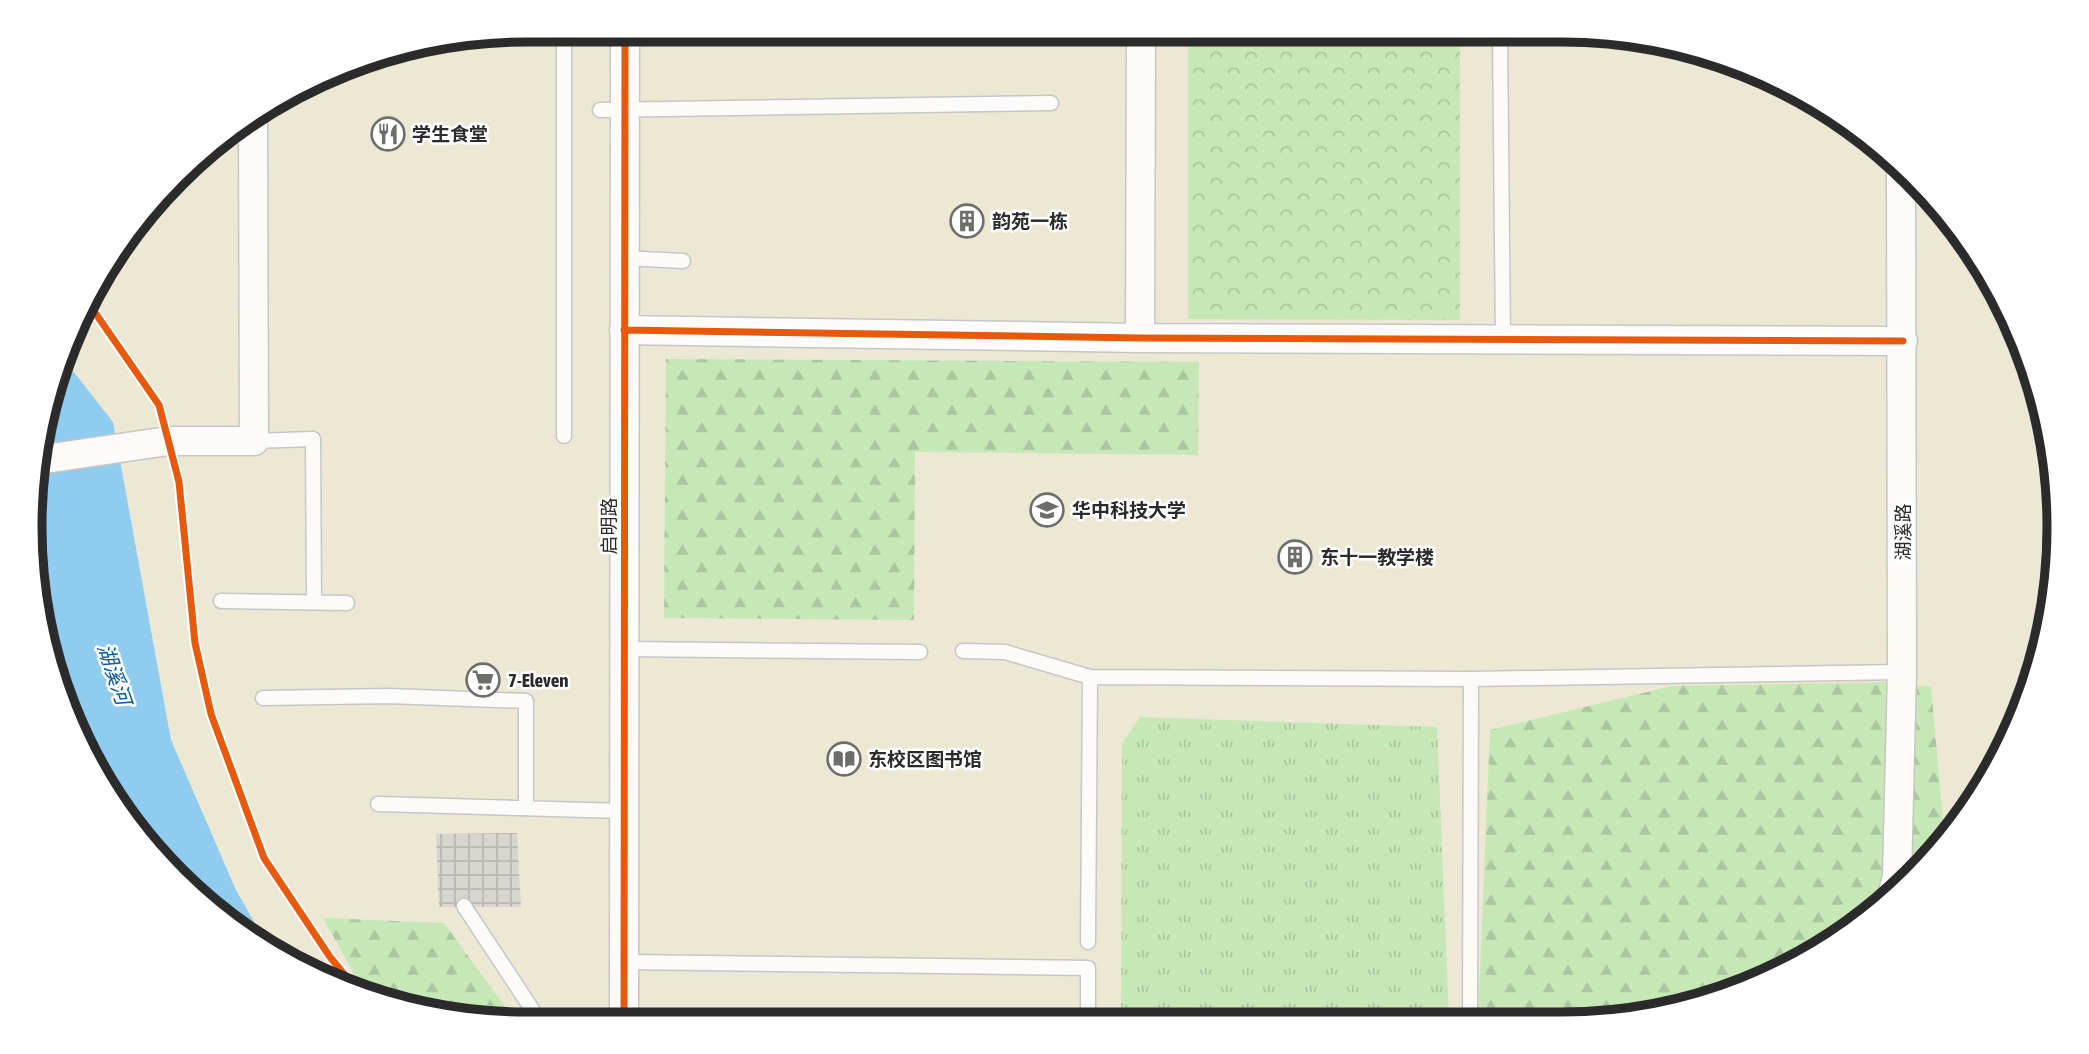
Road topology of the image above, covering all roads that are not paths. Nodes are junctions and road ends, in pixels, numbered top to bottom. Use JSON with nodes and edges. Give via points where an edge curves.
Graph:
{"nodes":[{"id":1,"x":564,"y":42,"type":"edge"},
{"id":2,"x":624,"y":42,"type":"edge"},
{"id":3,"x":1141,"y":42,"type":"edge"},
{"id":4,"x":1500,"y":42,"type":"edge"},
{"id":5,"x":1051,"y":103,"type":"dead end"},
{"id":6,"x":612,"y":110,"type":"junction"},
{"id":7,"x":253,"y":127,"type":"edge"},
{"id":8,"x":1901,"y":180,"type":"edge"},
{"id":9,"x":624,"y":258,"type":"junction"},
{"id":10,"x":683,"y":261,"type":"dead end"},
{"id":11,"x":624,"y":330,"type":"junction"},
{"id":12,"x":1140,"y":338,"type":"junction"},
{"id":13,"x":1503,"y":341,"type":"junction"},
{"id":14,"x":1903,"y":341,"type":"junction"},
{"id":15,"x":564,"y":436,"type":"dead end"},
{"id":16,"x":254,"y":441,"type":"junction"},
{"id":17,"x":47,"y":459,"type":"edge"},
{"id":18,"x":221,"y":601,"type":"dead end"},
{"id":19,"x":314,"y":602,"type":"junction"},
{"id":20,"x":347,"y":603,"type":"dead end"},
{"id":21,"x":625,"y":649,"type":"junction"},
{"id":22,"x":962,"y":651,"type":"dead end"},
{"id":23,"x":920,"y":652,"type":"dead end"},
{"id":24,"x":1902,"y":672,"type":"junction"},
{"id":25,"x":1090,"y":677,"type":"junction"},
{"id":26,"x":1471,"y":679,"type":"junction"},
{"id":27,"x":263,"y":698,"type":"dead end"},
{"id":28,"x":378,"y":804,"type":"dead end"},
{"id":29,"x":526,"y":808,"type":"junction"},
{"id":30,"x":622,"y":811,"type":"junction"},
{"id":31,"x":1897,"y":878,"type":"edge"},
{"id":32,"x":464,"y":906,"type":"dead end"},
{"id":33,"x":1088,"y":942,"type":"dead end"},
{"id":34,"x":625,"y":962,"type":"junction"},
{"id":35,"x":534,"y":1012,"type":"edge"},
{"id":36,"x":624,"y":1012,"type":"edge"},
{"id":37,"x":1088,"y":1012,"type":"edge"},
{"id":38,"x":1470,"y":1012,"type":"edge"}],
"edges":[{"from":1,"to":15,"type":"lane"},
{"from":2,"to":6,"type":"street","name":"启明路"},
{"from":3,"to":12,"type":"street"},
{"from":4,"to":13,"type":"lane"},
{"from":5,"to":6,"type":"lane"},
{"from":6,"to":9,"type":"street","name":"启明路"},
{"from":7,"to":16,"type":"street"},
{"from":8,"to":14,"type":"street","name":"湖溪路"},
{"from":9,"to":10,"type":"lane"},
{"from":9,"to":11,"type":"street","name":"启明路"},
{"from":11,"to":12,"type":"street"},
{"from":11,"to":21,"type":"street","name":"启明路"},
{"from":12,"to":13,"type":"street"},
{"from":13,"to":14,"type":"street"},
{"from":14,"to":24,"type":"street","name":"湖溪路"},
{"from":16,"to":17,"type":"street","via":[[168,441]]},
{"from":16,"to":19,"type":"lane","via":[[313,439]]},
{"from":18,"to":19,"type":"lane"},
{"from":19,"to":20,"type":"lane"},
{"from":21,"to":23,"type":"lane"},
{"from":21,"to":30,"type":"street","name":"启明路"},
{"from":22,"to":25,"type":"lane","via":[[1005,652]]},
{"from":24,"to":26,"type":"lane"},
{"from":24,"to":31,"type":"street","name":"湖溪路"},
{"from":25,"to":26,"type":"lane"},
{"from":25,"to":33,"type":"lane"},
{"from":26,"to":38,"type":"lane"},
{"from":27,"to":29,"type":"lane","via":[[526,701]]},
{"from":28,"to":29,"type":"lane"},
{"from":29,"to":30,"type":"lane"},
{"from":30,"to":34,"type":"street","name":"启明路"},
{"from":32,"to":35,"type":"lane"},
{"from":34,"to":36,"type":"street","name":"启明路"},
{"from":34,"to":37,"type":"lane","via":[[1088,968]]}]}
